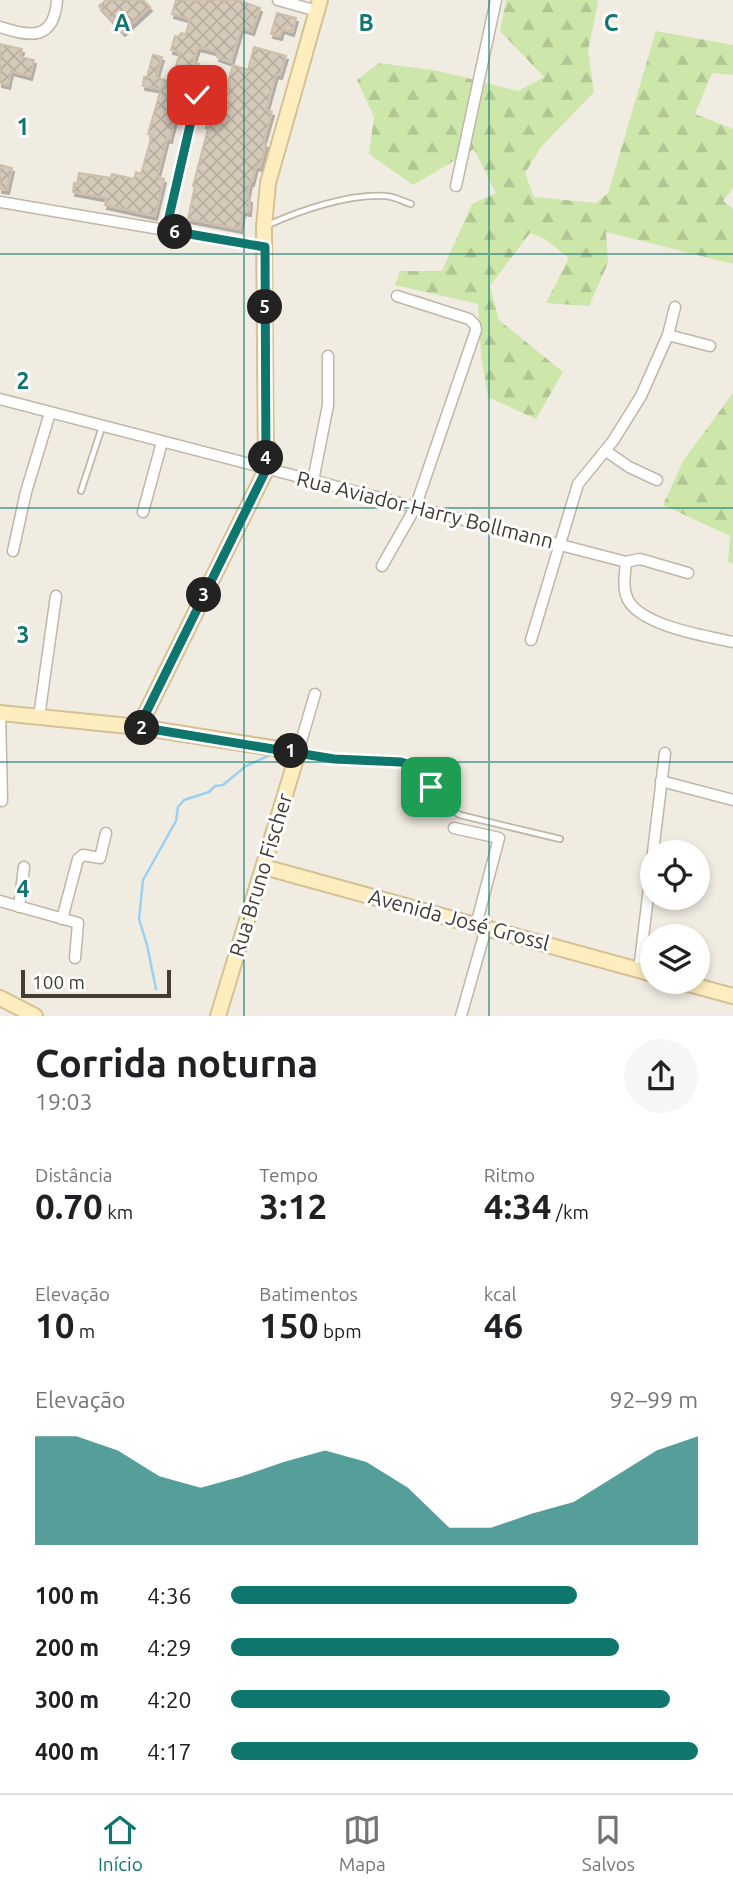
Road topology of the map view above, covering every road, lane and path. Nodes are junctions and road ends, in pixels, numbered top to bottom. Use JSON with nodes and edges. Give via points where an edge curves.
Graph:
{"nodes":[{"id":1,"x":57,"y":0,"type":"edge"},
{"id":2,"x":278,"y":0,"type":"edge"},
{"id":3,"x":496,"y":0,"type":"edge"},
{"id":4,"x":318,"y":6,"type":"edge"},
{"id":5,"x":0,"y":27,"type":"edge"},
{"id":6,"x":197,"y":95,"type":"dead end"},
{"id":7,"x":456,"y":186,"type":"dead end"},
{"id":8,"x":0,"y":202,"type":"edge"},
{"id":9,"x":411,"y":204,"type":"dead end"},
{"id":10,"x":264,"y":227,"type":"junction"},
{"id":11,"x":166,"y":230,"type":"junction"},
{"id":12,"x":265,"y":247,"type":"junction"},
{"id":13,"x":397,"y":296,"type":"dead end"},
{"id":14,"x":675,"y":307,"type":"dead end"},
{"id":15,"x":668,"y":335,"type":"junction"},
{"id":16,"x":710,"y":346,"type":"dead end"},
{"id":17,"x":328,"y":356,"type":"dead end"},
{"id":18,"x":0,"y":400,"type":"edge"},
{"id":19,"x":50,"y":412,"type":"junction"},
{"id":20,"x":103,"y":426,"type":"junction"},
{"id":21,"x":162,"y":442,"type":"junction"},
{"id":22,"x":606,"y":451,"type":"junction"},
{"id":23,"x":266,"y":470,"type":"junction"},
{"id":24,"x":657,"y":480,"type":"dead end"},
{"id":25,"x":313,"y":481,"type":"junction"},
{"id":26,"x":80,"y":491,"type":"dead end"},
{"id":27,"x":415,"y":508,"type":"junction"},
{"id":28,"x":144,"y":512,"type":"dead end"},
{"id":29,"x":560,"y":544,"type":"junction"},
{"id":30,"x":13,"y":551,"type":"dead end"},
{"id":31,"x":625,"y":562,"type":"junction"},
{"id":32,"x":382,"y":566,"type":"dead end"},
{"id":33,"x":688,"y":572,"type":"dead end"},
{"id":34,"x":56,"y":596,"type":"dead end"},
{"id":35,"x":531,"y":640,"type":"dead end"},
{"id":36,"x":733,"y":642,"type":"edge"},
{"id":37,"x":315,"y":694,"type":"dead end"},
{"id":38,"x":0,"y":713,"type":"edge"},
{"id":39,"x":39,"y":717,"type":"junction"},
{"id":40,"x":139,"y":727,"type":"junction"},
{"id":41,"x":298,"y":752,"type":"junction"},
{"id":42,"x":665,"y":753,"type":"dead end"},
{"id":43,"x":661,"y":780,"type":"junction"},
{"id":44,"x":733,"y":800,"type":"edge"},
{"id":45,"x":2,"y":802,"type":"edge"},
{"id":46,"x":502,"y":825,"type":"junction"},
{"id":47,"x":454,"y":828,"type":"dead end"},
{"id":48,"x":106,"y":833,"type":"dead end"},
{"id":49,"x":499,"y":838,"type":"junction"},
{"id":50,"x":560,"y":839,"type":"dead end"},
{"id":51,"x":655,"y":840,"type":"edge"},
{"id":52,"x":24,"y":867,"type":"dead end"},
{"id":53,"x":264,"y":867,"type":"junction"},
{"id":54,"x":0,"y":901,"type":"edge"},
{"id":55,"x":19,"y":907,"type":"junction"},
{"id":56,"x":62,"y":919,"type":"junction"},
{"id":57,"x":481,"y":927,"type":"junction"},
{"id":58,"x":75,"y":958,"type":"dead end"},
{"id":59,"x":640,"y":970,"type":"edge"},
{"id":60,"x":710,"y":990,"type":"edge"},
{"id":61,"x":733,"y":996,"type":"edge"},
{"id":62,"x":2,"y":1003,"type":"edge"},
{"id":63,"x":36,"y":1016,"type":"edge"},
{"id":64,"x":218,"y":1016,"type":"edge"},
{"id":65,"x":461,"y":1016,"type":"edge"}],
"edges":[{"from":1,"to":5,"type":"street","via":[[53,20],[39,34]]},
{"from":2,"to":4,"type":"street"},
{"from":3,"to":7,"type":"street"},
{"from":4,"to":10,"type":"street","via":[[271,166]]},
{"from":6,"to":11,"type":"street"},
{"from":8,"to":11,"type":"street"},
{"from":9,"to":10,"type":"lane","via":[[387,196],[360,198],[326,204]]},
{"from":10,"to":12,"type":"street"},
{"from":11,"to":12,"type":"street"},
{"from":12,"to":23,"type":"street"},
{"from":13,"to":27,"type":"street","via":[[469,319],[476,330]]},
{"from":14,"to":15,"type":"street"},
{"from":15,"to":16,"type":"street"},
{"from":15,"to":22,"type":"street","via":[[641,396]]},
{"from":17,"to":25,"type":"street","via":[[328,405]]},
{"from":18,"to":19,"type":"street","name":"Rua Aviador Harry Bollmann"},
{"from":19,"to":20,"type":"street","name":"Rua Aviador Harry Bollmann"},
{"from":19,"to":30,"type":"street"},
{"from":20,"to":21,"type":"street","name":"Rua Aviador Harry Bollmann"},
{"from":20,"to":26,"type":"lane"},
{"from":21,"to":23,"type":"street","name":"Rua Aviador Harry Bollmann"},
{"from":21,"to":28,"type":"street"},
{"from":22,"to":24,"type":"street"},
{"from":22,"to":29,"type":"street","via":[[579,484]]},
{"from":23,"to":25,"type":"street","name":"Rua Aviador Harry Bollmann"},
{"from":23,"to":40,"type":"street"},
{"from":25,"to":27,"type":"street","name":"Rua Aviador Harry Bollmann"},
{"from":27,"to":29,"type":"street","name":"Rua Aviador Harry Bollmann"},
{"from":27,"to":32,"type":"street"},
{"from":29,"to":31,"type":"street","name":"Rua Aviador Harry Bollmann"},
{"from":29,"to":35,"type":"street"},
{"from":31,"to":33,"type":"street","name":"Rua Aviador Harry Bollmann","via":[[639,559]]},
{"from":31,"to":36,"type":"street","via":[[626,596],[641,613]]},
{"from":34,"to":39,"type":"street"},
{"from":37,"to":41,"type":"street","name":"Rua Bruno Fischer"},
{"from":38,"to":39,"type":"street"},
{"from":38,"to":45,"type":"street"},
{"from":39,"to":40,"type":"street"},
{"from":40,"to":41,"type":"street"},
{"from":41,"to":46,"type":"lane","via":[[413,766],[444,805],[460,815]]},
{"from":41,"to":53,"type":"street","name":"Rua Bruno Fischer"},
{"from":42,"to":43,"type":"street"},
{"from":43,"to":44,"type":"street"},
{"from":43,"to":51,"type":"street"},
{"from":46,"to":49,"type":"lane"},
{"from":46,"to":50,"type":"lane"},
{"from":47,"to":49,"type":"street"},
{"from":48,"to":56,"type":"street","via":[[100,858],[83,855],[78,859]]},
{"from":49,"to":57,"type":"street"},
{"from":52,"to":55,"type":"street"},
{"from":53,"to":57,"type":"street","name":"Avenida José Grossl"},
{"from":53,"to":64,"type":"street","name":"Rua Bruno Fischer"},
{"from":54,"to":55,"type":"street"},
{"from":55,"to":56,"type":"street"},
{"from":56,"to":58,"type":"street","via":[[78,923]]},
{"from":57,"to":59,"type":"street","name":"Avenida José Grossl"},
{"from":57,"to":65,"type":"street"},
{"from":60,"to":61,"type":"street"},
{"from":62,"to":63,"type":"street"}]}
